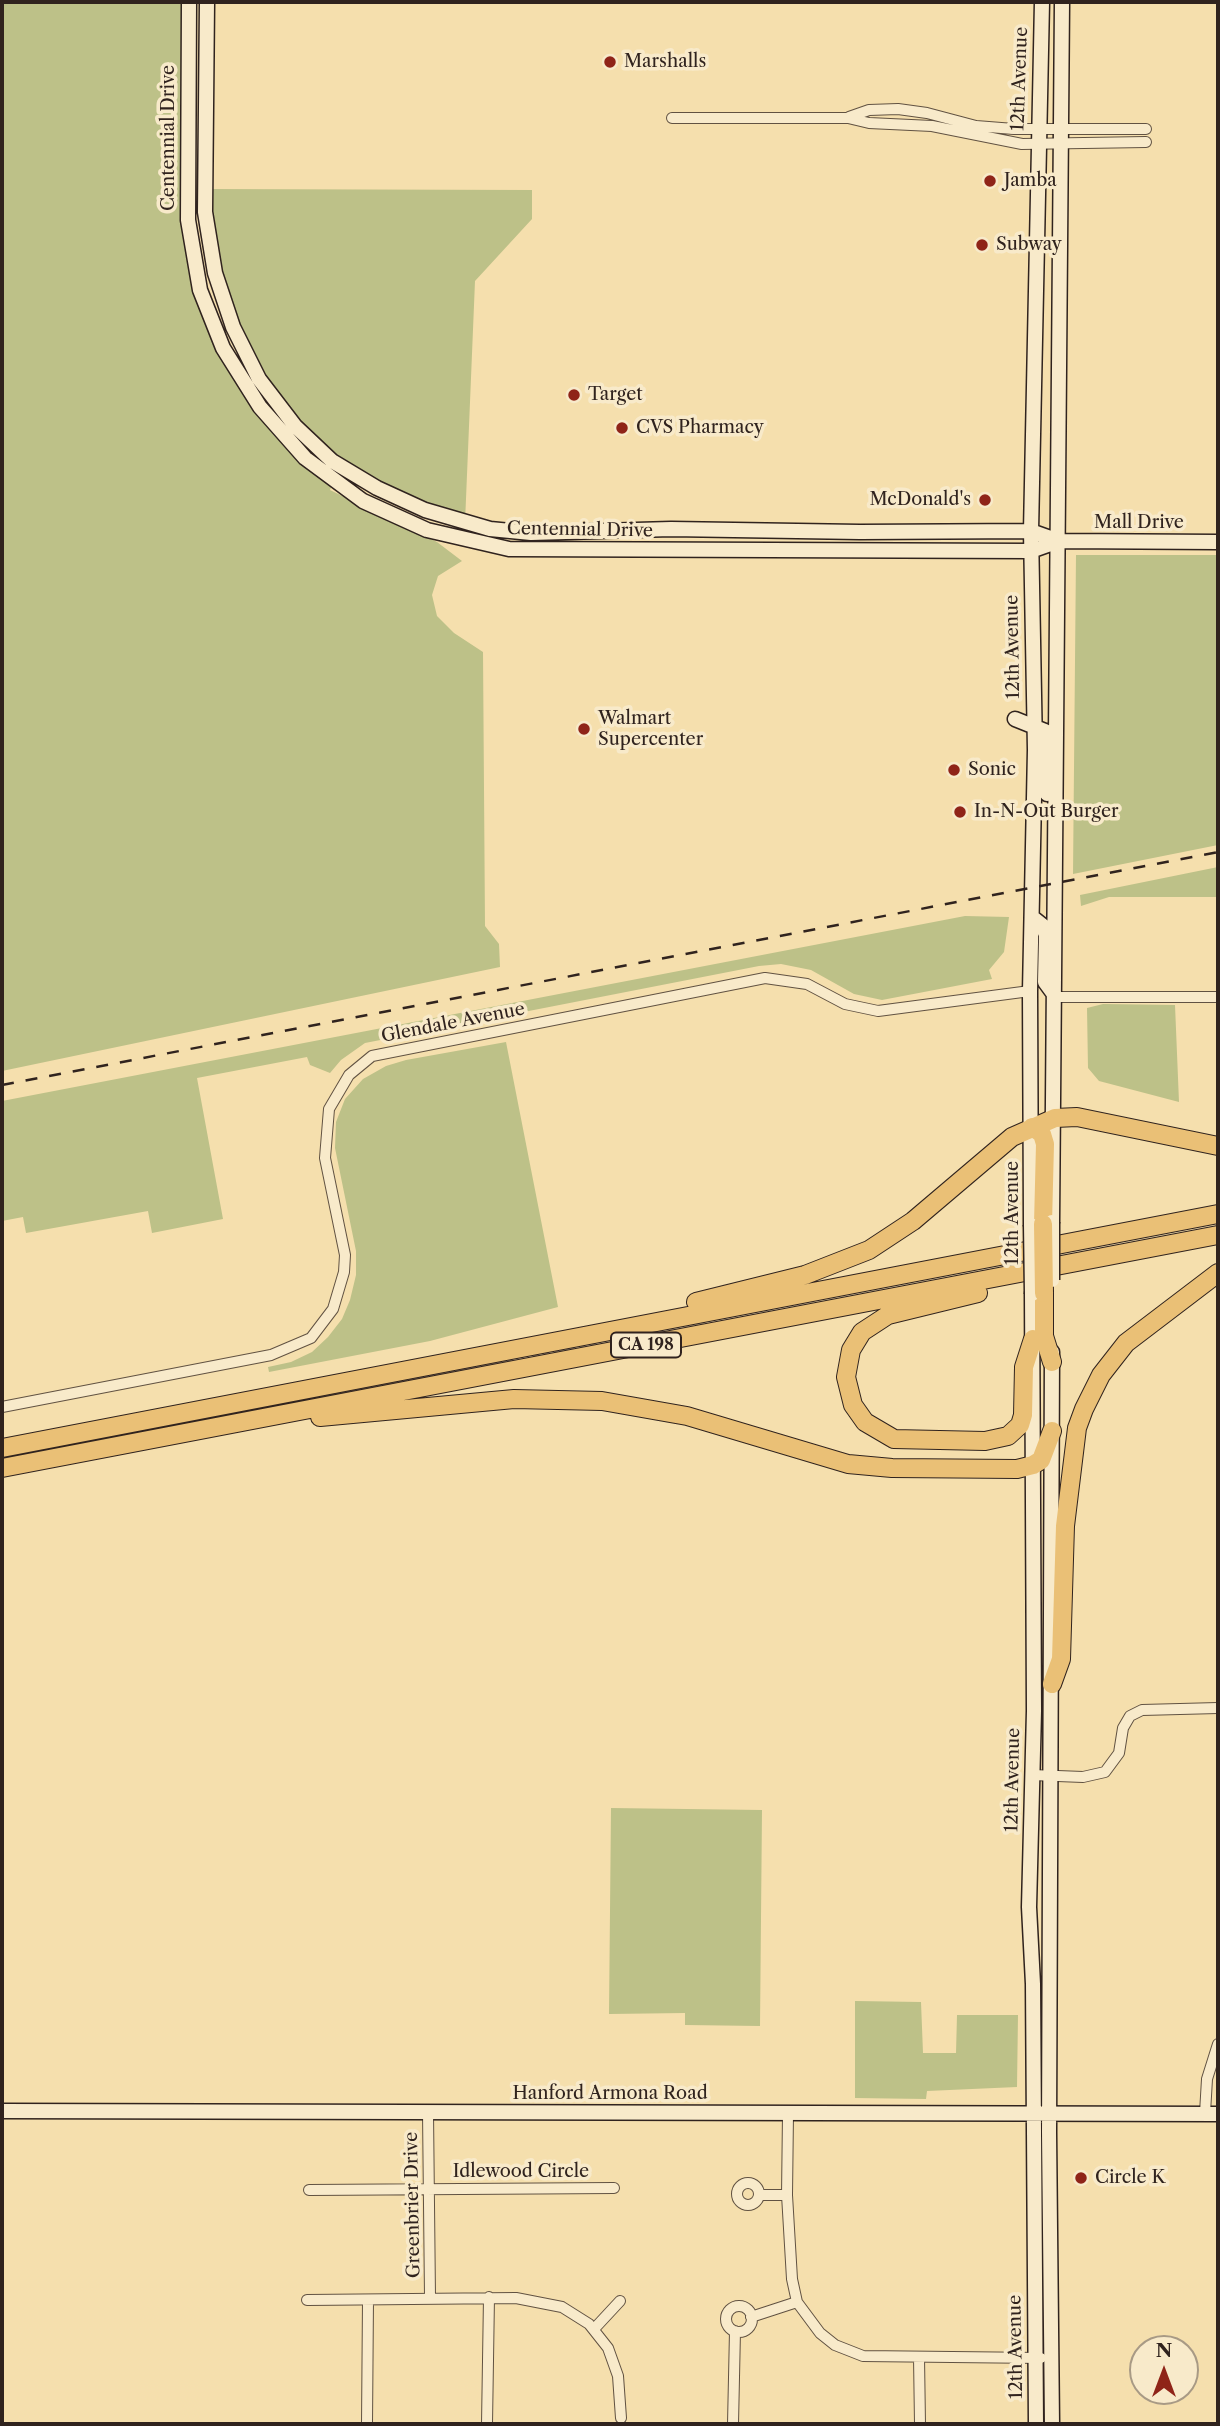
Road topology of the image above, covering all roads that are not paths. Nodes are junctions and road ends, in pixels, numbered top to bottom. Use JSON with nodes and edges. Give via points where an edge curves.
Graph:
{"nodes":[{"id":1,"x":189,"y":2,"type":"edge"},
{"id":2,"x":206,"y":2,"type":"edge"},
{"id":3,"x":1041,"y":2,"type":"edge"},
{"id":4,"x":1062,"y":2,"type":"edge"},
{"id":5,"x":672,"y":118,"type":"dead end"},
{"id":6,"x":848,"y":118,"type":"junction"},
{"id":7,"x":1040,"y":128,"type":"junction"},
{"id":8,"x":1146,"y":129,"type":"dead end"},
{"id":9,"x":1061,"y":136,"type":"junction"},
{"id":10,"x":1146,"y":142,"type":"dead end"},
{"id":11,"x":1037,"y":144,"type":"junction"},
{"id":12,"x":192,"y":249,"type":"junction"},
{"id":13,"x":239,"y":340,"type":"junction"},
{"id":14,"x":1031,"y":531,"type":"junction"},
{"id":15,"x":1059,"y":541,"type":"junction"},
{"id":16,"x":1218,"y":542,"type":"edge"},
{"id":17,"x":1031,"y":551,"type":"junction"},
{"id":18,"x":1015,"y":719,"type":"dead end"},
{"id":19,"x":1034,"y":725,"type":"junction"},
{"id":20,"x":1056,"y":842,"type":"junction"},
{"id":21,"x":1032,"y":917,"type":"junction"},
{"id":22,"x":1030,"y":991,"type":"junction"},
{"id":23,"x":1056,"y":997,"type":"junction"},
{"id":24,"x":1218,"y":997,"type":"edge"},
{"id":25,"x":1055,"y":1118,"type":"junction"},
{"id":26,"x":1032,"y":1127,"type":"junction"},
{"id":27,"x":1218,"y":1146,"type":"edge"},
{"id":28,"x":1218,"y":1214,"type":"edge"},
{"id":29,"x":1042,"y":1224,"type":"junction"},
{"id":30,"x":1218,"y":1235,"type":"edge"},
{"id":31,"x":1067,"y":1264,"type":"junction"},
{"id":32,"x":1218,"y":1273,"type":"edge"},
{"id":33,"x":1042,"y":1293,"type":"junction"},
{"id":34,"x":1033,"y":1339,"type":"junction"},
{"id":35,"x":486,"y":1353,"type":"junction"},
{"id":36,"x":1052,"y":1362,"type":"joint"},
{"id":37,"x":2,"y":1407,"type":"edge"},
{"id":38,"x":225,"y":1425,"type":"junction"},
{"id":39,"x":1052,"y":1431,"type":"junction"},
{"id":40,"x":2,"y":1448,"type":"edge"},
{"id":41,"x":1033,"y":1465,"type":"junction"},
{"id":42,"x":2,"y":1468,"type":"edge"},
{"id":43,"x":1052,"y":1684,"type":"junction"},
{"id":44,"x":1218,"y":1708,"type":"edge"},
{"id":45,"x":1032,"y":1775,"type":"junction"},
{"id":46,"x":1052,"y":1776,"type":"junction"},
{"id":47,"x":1218,"y":2045,"type":"edge"},
{"id":48,"x":2,"y":2111,"type":"edge"},
{"id":49,"x":428,"y":2112,"type":"junction"},
{"id":50,"x":1031,"y":2113,"type":"junction"},
{"id":51,"x":1049,"y":2113,"type":"junction"},
{"id":52,"x":1212,"y":2113,"type":"edge"},
{"id":53,"x":788,"y":2114,"type":"junction"},
{"id":54,"x":428,"y":2187,"type":"junction"},
{"id":55,"x":614,"y":2188,"type":"dead end"},
{"id":56,"x":309,"y":2190,"type":"dead end"},
{"id":57,"x":760,"y":2195,"type":"dead end"},
{"id":58,"x":787,"y":2195,"type":"junction"},
{"id":59,"x":430,"y":2297,"type":"junction"},
{"id":60,"x":489,"y":2297,"type":"junction"},
{"id":61,"x":307,"y":2300,"type":"dead end"},
{"id":62,"x":368,"y":2300,"type":"junction"},
{"id":63,"x":620,"y":2301,"type":"dead end"},
{"id":64,"x":797,"y":2301,"type":"junction"},
{"id":65,"x":751,"y":2317,"type":"junction"},
{"id":66,"x":594,"y":2329,"type":"junction"},
{"id":67,"x":735,"y":2331,"type":"junction"},
{"id":68,"x":919,"y":2357,"type":"junction"},
{"id":69,"x":1035,"y":2358,"type":"junction"},
{"id":70,"x":1052,"y":2358,"type":"junction"},
{"id":71,"x":621,"y":2418,"type":"dead end"},
{"id":72,"x":368,"y":2424,"type":"edge"},
{"id":73,"x":487,"y":2424,"type":"edge"},
{"id":74,"x":733,"y":2424,"type":"edge"},
{"id":75,"x":920,"y":2424,"type":"edge"},
{"id":76,"x":1036,"y":2424,"type":"edge"},
{"id":77,"x":1052,"y":2424,"type":"edge"}],
"edges":[{"from":1,"to":12,"type":"main road","name":"Centennial Drive","via":[[188,220]]},
{"from":2,"to":13,"type":"main road","name":"Centennial Drive","via":[[208,238]]},
{"from":3,"to":7,"type":"main road","name":"12th Avenue"},
{"from":4,"to":9,"type":"main road"},
{"from":5,"to":6,"type":"street"},
{"from":6,"to":7,"type":"street","via":[[869,110],[914,110],[976,126]]},
{"from":6,"to":11,"type":"street","via":[[932,126]]},
{"from":7,"to":9,"type":"street"},
{"from":7,"to":11,"type":"main road","name":"12th Avenue"},
{"from":8,"to":9,"type":"street"},
{"from":9,"to":10,"type":"street"},
{"from":9,"to":11,"type":"street"},
{"from":9,"to":15,"type":"main road"},
{"from":11,"to":14,"type":"main road","name":"12th Avenue"},
{"from":12,"to":13,"type":"main road","via":[[200,257],[217,318]]},
{"from":12,"to":17,"type":"main road","name":"Centennial Drive","via":[[200,290],[223,348],[282,435],[333,482],[427,530],[509,549]]},
{"from":13,"to":14,"type":"main road","name":"Centennial Drive","via":[[278,405],[332,461],[377,488],[465,523],[531,533],[671,528]]},
{"from":14,"to":15,"type":"main road","name":"Mall Drive"},
{"from":14,"to":17,"type":"main road","name":"12th Avenue"},
{"from":15,"to":16,"type":"main road","name":"Mall Drive"},
{"from":15,"to":17,"type":"main road","name":"Mall Drive"},
{"from":15,"to":20,"type":"main road"},
{"from":17,"to":19,"type":"main road","name":"12th Avenue"},
{"from":18,"to":19,"type":"main road"},
{"from":19,"to":20,"type":"main road","via":[[1045,732],[1047,819]]},
{"from":19,"to":21,"type":"main road","name":"12th Avenue"},
{"from":20,"to":23,"type":"main road"},
{"from":21,"to":22,"type":"main road","name":"12th Avenue"},
{"from":21,"to":23,"type":"main road","via":[[1046,935],[1045,982]]},
{"from":22,"to":26,"type":"main road","name":"12th Avenue"},
{"from":22,"to":37,"type":"street","name":"Glendale Avenue","via":[[878,1011],[845,1004],[807,984],[765,978],[372,1056],[349,1075],[328,1109],[325,1158],[345,1255],[344,1272],[333,1309],[311,1338],[271,1355]]},
{"from":23,"to":24,"type":"street"},
{"from":23,"to":25,"type":"main road"},
{"from":25,"to":26,"type":"highway"},
{"from":25,"to":27,"type":"highway","via":[[1077,1117]]},
{"from":25,"to":29,"type":"main road"},
{"from":26,"to":29,"type":"highway","via":[[1042,1134],[1045,1144]]},
{"from":26,"to":35,"type":"highway","via":[[1012,1138],[893,1236],[839,1264]]},
{"from":28,"to":35,"type":"highway","number":"CA 198"},
{"from":29,"to":33,"type":"highway","bridge":true},
{"from":30,"to":31,"type":"highway","number":"CA 198"},
{"from":31,"to":34,"type":"highway","via":[[997,1289],[879,1320],[862,1332],[851,1350],[846,1377],[849,1396],[865,1422],[894,1439],[998,1440],[1020,1425],[1024,1367]]},
{"from":31,"to":38,"type":"highway","number":"CA 198"},
{"from":32,"to":43,"type":"highway","via":[[1126,1343],[1101,1375],[1084,1409],[1077,1429],[1065,1526],[1061,1659]]},
{"from":33,"to":34,"type":"main road","name":"12th Avenue"},
{"from":33,"to":36,"type":"highway","via":[[1044,1336]]},
{"from":34,"to":41,"type":"main road","name":"12th Avenue"},
{"from":35,"to":40,"type":"highway","number":"CA 198"},
{"from":36,"to":39,"type":"main road","name":"12th Avenue"},
{"from":38,"to":41,"type":"highway","via":[[552,1398],[619,1403],[687,1416],[848,1464],[1017,1469]]},
{"from":38,"to":42,"type":"highway","number":"CA 198"},
{"from":39,"to":41,"type":"highway","via":[[1041,1460]]},
{"from":39,"to":43,"type":"main road","name":"12th Avenue"},
{"from":41,"to":45,"type":"main road","name":"12th Avenue"},
{"from":43,"to":46,"type":"main road","name":"12th Avenue"},
{"from":44,"to":46,"type":"street","via":[[1142,1710],[1130,1716],[1119,1753],[1105,1772]]},
{"from":45,"to":46,"type":"street"},
{"from":45,"to":50,"type":"main road","name":"12th Avenue"},
{"from":46,"to":51,"type":"main road","name":"12th Avenue"},
{"from":47,"to":52,"type":"street","via":[[1210,2063]]},
{"from":48,"to":49,"type":"main road","name":"Hanford Armona Road"},
{"from":49,"to":53,"type":"main road","name":"Hanford Armona Road"},
{"from":49,"to":54,"type":"street","name":"Greenbrier Drive"},
{"from":50,"to":51,"type":"main road","name":"Hanford Armona Road"},
{"from":50,"to":53,"type":"main road","name":"Hanford Armona Road"},
{"from":50,"to":69,"type":"main road","name":"12th Avenue"},
{"from":51,"to":52,"type":"main road","name":"Hanford Armona Road"},
{"from":51,"to":70,"type":"main road","name":"12th Avenue"},
{"from":53,"to":58,"type":"street"},
{"from":54,"to":55,"type":"street","name":"Idlewood Circle"},
{"from":54,"to":56,"type":"street","name":"Idlewood Circle"},
{"from":54,"to":59,"type":"street","name":"Greenbrier Drive"},
{"from":57,"to":58,"type":"street"},
{"from":58,"to":64,"type":"street"},
{"from":59,"to":60,"type":"street"},
{"from":59,"to":62,"type":"street"},
{"from":60,"to":66,"type":"street","via":[[550,2303],[573,2312]]},
{"from":60,"to":73,"type":"street"},
{"from":61,"to":62,"type":"street"},
{"from":62,"to":72,"type":"street"},
{"from":63,"to":66,"type":"street"},
{"from":64,"to":65,"type":"street"},
{"from":64,"to":68,"type":"street","via":[[820,2333],[849,2352]]},
{"from":65,"to":67,"type":"street","via":[[747,2328]]},
{"from":65,"to":67,"type":"street","via":[[740,2306],[729,2311],[727,2323]]},
{"from":66,"to":71,"type":"street","via":[[616,2368]]},
{"from":67,"to":74,"type":"street"},
{"from":68,"to":69,"type":"street"},
{"from":68,"to":75,"type":"street"},
{"from":69,"to":70,"type":"street"},
{"from":69,"to":76,"type":"main road","name":"12th Avenue"},
{"from":70,"to":77,"type":"main road","name":"12th Avenue"}]}
